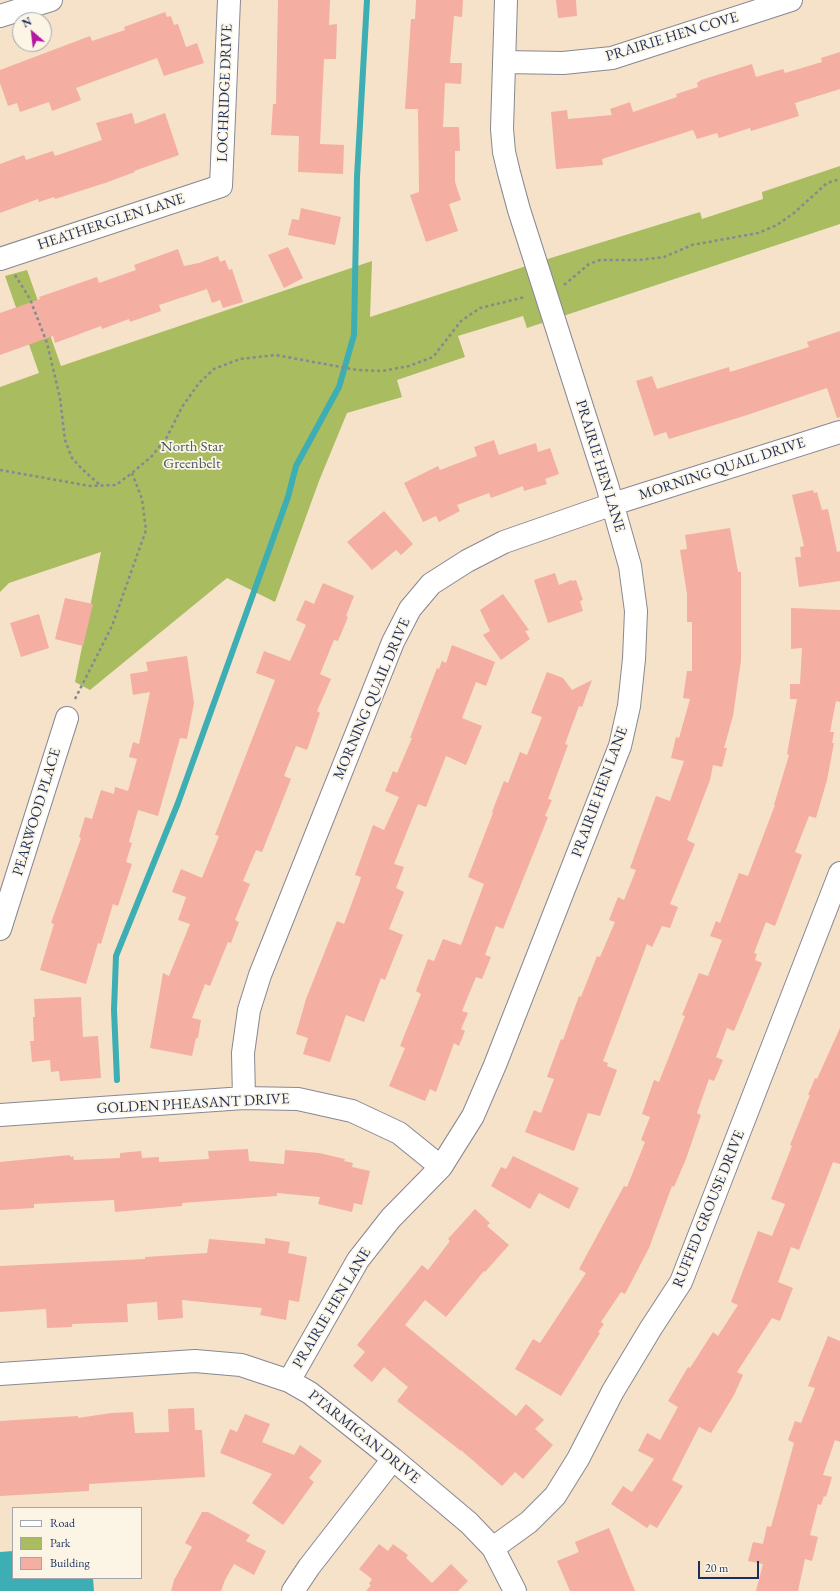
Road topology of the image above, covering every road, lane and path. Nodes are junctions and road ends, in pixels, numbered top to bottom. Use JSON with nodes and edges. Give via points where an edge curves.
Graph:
{"nodes":[{"id":1,"x":51,"y":0,"type":"edge"},
{"id":2,"x":229,"y":0,"type":"edge"},
{"id":3,"x":506,"y":0,"type":"edge"},
{"id":4,"x":791,"y":0,"type":"edge"},
{"id":5,"x":0,"y":16,"type":"edge"},
{"id":6,"x":504,"y":62,"type":"junction"},
{"id":7,"x":840,"y":179,"type":"edge"},
{"id":8,"x":221,"y":186,"type":"joint"},
{"id":9,"x":6,"y":265,"type":"edge"},
{"id":10,"x":563,"y":286,"type":"dead end"},
{"id":11,"x":528,"y":297,"type":"dead end"},
{"id":12,"x":840,"y":432,"type":"edge"},
{"id":13,"x":0,"y":470,"type":"edge"},
{"id":14,"x":132,"y":474,"type":"junction"},
{"id":15,"x":101,"y":486,"type":"junction"},
{"id":16,"x":613,"y":504,"type":"junction"},
{"id":17,"x":67,"y":718,"type":"joint"},
{"id":18,"x":840,"y":873,"type":"edge"},
{"id":19,"x":0,"y":929,"type":"edge"},
{"id":20,"x":244,"y":1098,"type":"junction"},
{"id":21,"x":0,"y":1115,"type":"edge"},
{"id":22,"x":441,"y":1167,"type":"junction"},
{"id":23,"x":0,"y":1374,"type":"edge"},
{"id":24,"x":288,"y":1381,"type":"junction"},
{"id":25,"x":393,"y":1459,"type":"junction"},
{"id":26,"x":493,"y":1548,"type":"junction"},
{"id":27,"x":293,"y":1591,"type":"edge"},
{"id":28,"x":515,"y":1591,"type":"edge"}],
"edges":[{"from":1,"to":5,"type":"street"},
{"from":2,"to":8,"type":"street","name":"LOCHRIDGE DRIVE"},
{"from":3,"to":6,"type":"street","name":"PRAIRIE HEN LANE"},
{"from":4,"to":6,"type":"street","name":"PRAIRIE HEN COVE","via":[[612,58],[563,63]]},
{"from":6,"to":16,"type":"street","name":"PRAIRIE HEN LANE","via":[[502,129],[509,173]]},
{"from":7,"to":10,"type":"path","via":[[827,183],[794,213],[777,225],[758,233],[692,245],[664,257],[600,260],[589,264]]},
{"from":8,"to":9,"type":"street","name":"HEATHERGLEN LANE"},
{"from":9,"to":15,"type":"path","via":[[30,299],[47,343],[60,398],[65,440],[72,458]]},
{"from":11,"to":14,"type":"path","via":[[480,308],[461,321],[433,357],[409,366],[382,371],[358,370],[276,355],[240,358],[214,369],[199,383],[152,456]]},
{"from":12,"to":16,"type":"street","name":"MORNING QUAIL DRIVE"},
{"from":13,"to":15,"type":"path"},
{"from":14,"to":15,"type":"path","via":[[116,485]]},
{"from":14,"to":17,"type":"path","via":[[142,499],[146,530],[112,626]]},
{"from":16,"to":20,"type":"street","name":"MORNING QUAIL DRIVE","via":[[504,542],[467,561],[431,584],[410,609],[393,642],[260,975],[249,1010],[243,1054]]},
{"from":16,"to":22,"type":"street","name":"PRAIRIE HEN LANE","via":[[630,566],[636,611],[629,706],[620,746],[495,1065],[473,1116]]},
{"from":17,"to":19,"type":"street","name":"PEARWOOD PLACE"},
{"from":18,"to":26,"type":"street","name":"RUFFED GROUSE DRIVE","via":[[681,1282],[651,1328],[555,1496],[529,1522]]},
{"from":20,"to":21,"type":"street","name":"GOLDEN PHEASANT DRIVE"},
{"from":20,"to":22,"type":"street","name":"GOLDEN PHEASANT DRIVE","via":[[298,1099],[352,1111],[399,1134]]},
{"from":22,"to":24,"type":"street","name":"PRAIRIE HEN LANE","via":[[391,1218],[358,1260]]},
{"from":23,"to":24,"type":"street","name":"PTARMIGAN DRIVE","via":[[194,1361],[241,1364]]},
{"from":24,"to":25,"type":"street","name":"PTARMIGAN DRIVE","via":[[310,1393]]},
{"from":25,"to":26,"type":"street","name":"PTARMIGAN DRIVE","via":[[469,1523]]},
{"from":25,"to":27,"type":"street"},
{"from":26,"to":28,"type":"street","name":"PTARMIGAN DRIVE"}]}
